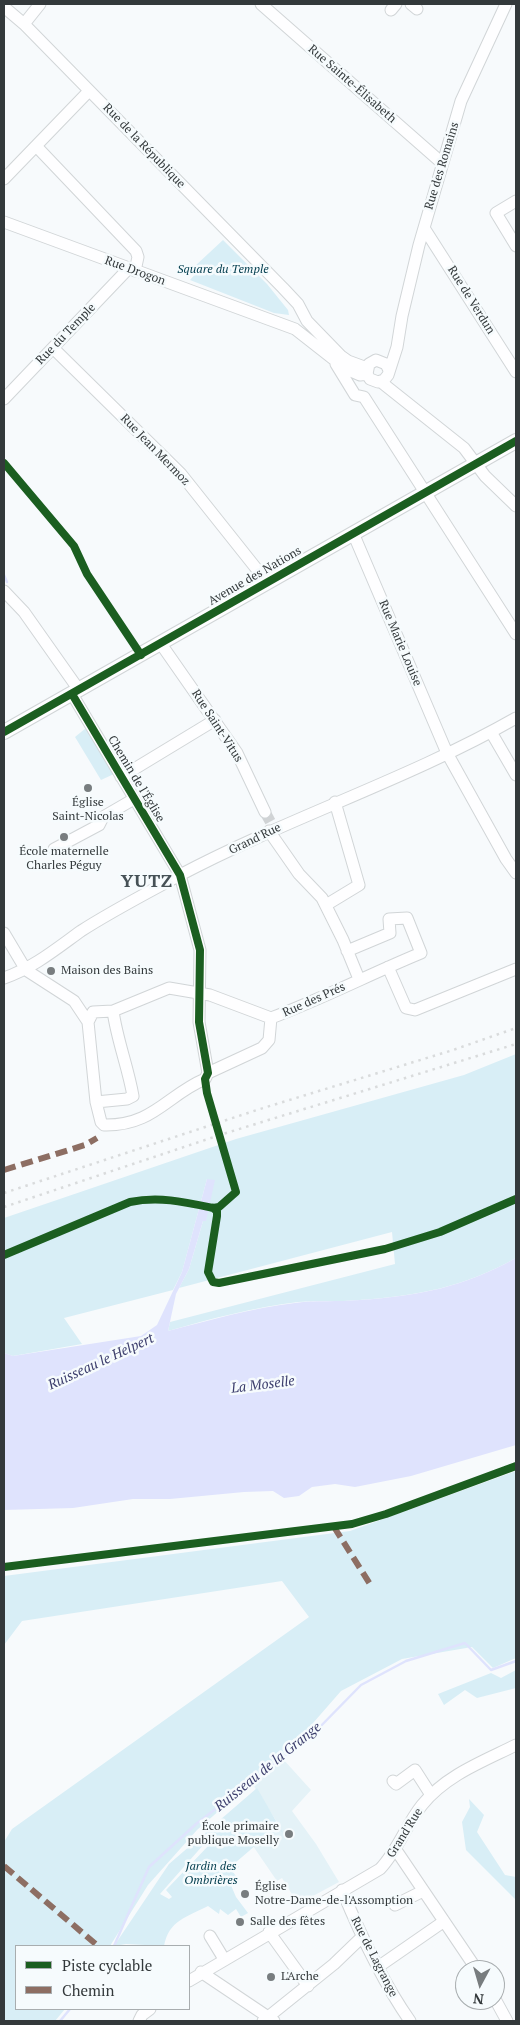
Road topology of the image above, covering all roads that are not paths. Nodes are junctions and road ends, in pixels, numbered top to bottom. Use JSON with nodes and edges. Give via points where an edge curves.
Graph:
{"nodes":[{"id":1,"x":40,"y":4,"type":"edge"},
{"id":2,"x":261,"y":4,"type":"edge"},
{"id":3,"x":504,"y":4,"type":"edge"},
{"id":4,"x":4,"y":7,"type":"edge"},
{"id":5,"x":24,"y":24,"type":"junction"},
{"id":6,"x":90,"y":90,"type":"junction"},
{"id":7,"x":36,"y":146,"type":"junction"},
{"id":8,"x":442,"y":163,"type":"junction"},
{"id":9,"x":4,"y":179,"type":"edge"},
{"id":10,"x":516,"y":201,"type":"edge"},
{"id":11,"x":4,"y":222,"type":"edge"},
{"id":12,"x":424,"y":228,"type":"junction"},
{"id":13,"x":516,"y":246,"type":"edge"},
{"id":14,"x":132,"y":270,"type":"junction"},
{"id":15,"x":300,"y":324,"type":"junction"},
{"id":16,"x":398,"y":336,"type":"junction"},
{"id":17,"x":53,"y":348,"type":"junction"},
{"id":18,"x":380,"y":360,"type":"junction"},
{"id":19,"x":335,"y":362,"type":"junction"},
{"id":20,"x":389,"y":370,"type":"junction"},
{"id":21,"x":516,"y":372,"type":"edge"},
{"id":22,"x":372,"y":376,"type":"junction"},
{"id":23,"x":364,"y":397,"type":"junction"},
{"id":24,"x":4,"y":399,"type":"edge"},
{"id":25,"x":516,"y":441,"type":"edge"},
{"id":26,"x":475,"y":463,"type":"junction"},
{"id":27,"x":426,"y":492,"type":"junction"},
{"id":28,"x":516,"y":506,"type":"edge"},
{"id":29,"x":353,"y":533,"type":"junction"},
{"id":30,"x":266,"y":582,"type":"junction"},
{"id":31,"x":4,"y":591,"type":"edge"},
{"id":32,"x":516,"y":634,"type":"edge"},
{"id":33,"x":161,"y":644,"type":"junction"},
{"id":34,"x":75,"y":692,"type":"junction"},
{"id":35,"x":516,"y":718,"type":"edge"},
{"id":36,"x":215,"y":720,"type":"junction"},
{"id":37,"x":4,"y":732,"type":"edge"},
{"id":38,"x":491,"y":732,"type":"junction"},
{"id":39,"x":447,"y":753,"type":"junction"},
{"id":40,"x":516,"y":776,"type":"edge"},
{"id":41,"x":121,"y":777,"type":"junction"},
{"id":42,"x":134,"y":799,"type":"junction"},
{"id":43,"x":335,"y":802,"type":"junction"},
{"id":44,"x":270,"y":824,"type":"junction"},
{"id":45,"x":54,"y":849,"type":"dead end"},
{"id":46,"x":516,"y":873,"type":"edge"},
{"id":47,"x":180,"y":875,"type":"junction"},
{"id":48,"x":326,"y":905,"type":"junction"},
{"id":49,"x":4,"y":933,"type":"edge"},
{"id":50,"x":347,"y":951,"type":"junction"},
{"id":51,"x":388,"y":967,"type":"junction"},
{"id":52,"x":516,"y":969,"type":"edge"},
{"id":53,"x":26,"y":970,"type":"junction"},
{"id":54,"x":4,"y":978,"type":"edge"},
{"id":55,"x":359,"y":979,"type":"junction"},
{"id":56,"x":198,"y":993,"type":"junction"},
{"id":57,"x":113,"y":1011,"type":"junction"},
{"id":58,"x":271,"y":1018,"type":"junction"},
{"id":59,"x":88,"y":1022,"type":"junction"},
{"id":60,"x":206,"y":1076,"type":"junction"},
{"id":61,"x":96,"y":1102,"type":"junction"},
{"id":62,"x":516,"y":1745,"type":"edge"},
{"id":63,"x":393,"y":1781,"type":"dead end"},
{"id":64,"x":431,"y":1795,"type":"junction"},
{"id":65,"x":396,"y":1850,"type":"junction"},
{"id":66,"x":342,"y":1890,"type":"junction"},
{"id":67,"x":423,"y":1891,"type":"junction"},
{"id":68,"x":395,"y":1905,"type":"dead end"},
{"id":69,"x":444,"y":1922,"type":"junction"},
{"id":70,"x":269,"y":1932,"type":"junction"},
{"id":71,"x":210,"y":1936,"type":"dead end"},
{"id":72,"x":362,"y":1937,"type":"junction"},
{"id":73,"x":224,"y":1959,"type":"junction"},
{"id":74,"x":470,"y":1960,"type":"edge"},
{"id":75,"x":378,"y":1967,"type":"junction"},
{"id":76,"x":201,"y":1972,"type":"junction"},
{"id":77,"x":190,"y":1980,"type":"edge"},
{"id":78,"x":308,"y":1986,"type":"junction"},
{"id":79,"x":149,"y":2010,"type":"edge"},
{"id":80,"x":501,"y":2010,"type":"edge"},
{"id":81,"x":269,"y":2020,"type":"edge"},
{"id":82,"x":139,"y":2021,"type":"edge"},
{"id":83,"x":410,"y":2021,"type":"edge"},
{"id":84,"x":507,"y":2021,"type":"edge"}],
"edges":[{"from":1,"to":5,"type":"street"},
{"from":2,"to":8,"type":"street","name":"Rue Sainte-Élisabeth"},
{"from":3,"to":8,"type":"street","name":"Rue des Romains","via":[[461,101]]},
{"from":4,"to":5,"type":"street","name":"Rue de la République"},
{"from":5,"to":6,"type":"street","name":"Rue de la République"},
{"from":6,"to":7,"type":"street"},
{"from":6,"to":15,"type":"street","name":"Rue de la République","via":[[298,304]]},
{"from":7,"to":9,"type":"street"},
{"from":7,"to":14,"type":"street","via":[[136,250],[138,257]]},
{"from":8,"to":12,"type":"street","name":"Rue des Romains"},
{"from":10,"to":13,"type":"street","via":[[496,213]]},
{"from":11,"to":14,"type":"street","name":"Rue Drogon"},
{"from":12,"to":16,"type":"street","name":"Rue des Romains"},
{"from":12,"to":21,"type":"street","name":"Rue de Verdun"},
{"from":14,"to":15,"type":"street","name":"Rue Drogon"},
{"from":14,"to":17,"type":"street","name":"Rue du Temple"},
{"from":15,"to":19,"type":"street","name":"Rue de la République"},
{"from":15,"to":22,"type":"street","name":"Rue de la République"},
{"from":16,"to":18,"type":"street","name":"Rue des Romains"},
{"from":16,"to":20,"type":"street","name":"Rue des Romains"},
{"from":17,"to":24,"type":"street","name":"Rue du Temple"},
{"from":17,"to":30,"type":"street","name":"Rue Jean Mermoz","via":[[181,474]]},
{"from":18,"to":20,"type":"street"},
{"from":18,"to":22,"type":"street","via":[[372,361]]},
{"from":19,"to":22,"type":"street","name":"Rue de la République","via":[[346,370]]},
{"from":19,"to":23,"type":"street","name":"Rue de la République","via":[[355,395]]},
{"from":20,"to":22,"type":"street","name":"Rue des Romains","via":[[386,378]]},
{"from":22,"to":23,"type":"street"},
{"from":22,"to":26,"type":"street","via":[[464,448]]},
{"from":23,"to":27,"type":"street","name":"Rue de la République"},
{"from":25,"to":26,"type":"main road","name":"Avenue des Nations"},
{"from":26,"to":27,"type":"main road","name":"Avenue des Nations"},
{"from":26,"to":28,"type":"street"},
{"from":27,"to":29,"type":"main road","name":"Avenue des Nations"},
{"from":27,"to":32,"type":"street","name":"Rue de la République"},
{"from":29,"to":30,"type":"main road","name":"Avenue des Nations"},
{"from":29,"to":39,"type":"street","name":"Rue Marie Louise"},
{"from":30,"to":33,"type":"main road","name":"Avenue des Nations"},
{"from":31,"to":34,"type":"street","name":"Chemin de l'Église","via":[[24,612]]},
{"from":33,"to":34,"type":"main road","name":"Avenue des Nations"},
{"from":33,"to":36,"type":"street","name":"Rue Saint-Vitus"},
{"from":34,"to":37,"type":"main road","name":"Avenue des Nations"},
{"from":34,"to":41,"type":"street","name":"Chemin de l'Église"},
{"from":35,"to":38,"type":"street","name":"Grand'Rue"},
{"from":36,"to":41,"type":"street"},
{"from":36,"to":44,"type":"street","name":"Rue Saint-Vitus","via":[[237,753]]},
{"from":38,"to":39,"type":"street","name":"Grand'Rue"},
{"from":38,"to":40,"type":"street"},
{"from":39,"to":43,"type":"street","name":"Grand'Rue"},
{"from":39,"to":46,"type":"street","name":"Rue Marie Louise"},
{"from":41,"to":42,"type":"street","name":"Chemin de l'Église"},
{"from":42,"to":45,"type":"street","via":[[103,817],[99,825]]},
{"from":42,"to":47,"type":"street","name":"Chemin de l'Église"},
{"from":43,"to":44,"type":"street","name":"Grand'Rue"},
{"from":43,"to":48,"type":"street","via":[[360,885]]},
{"from":44,"to":47,"type":"street","name":"Grand'Rue"},
{"from":44,"to":48,"type":"street","name":"Rue Saint-Vitus","via":[[299,874]]},
{"from":47,"to":53,"type":"street","name":"Grand'Rue","via":[[83,930]]},
{"from":47,"to":56,"type":"street","name":"Chemin de l'Église","via":[[200,950]]},
{"from":48,"to":50,"type":"street","name":"Rue Saint-Vitus"},
{"from":49,"to":53,"type":"street"},
{"from":50,"to":51,"type":"street","name":"Rue des Prés","via":[[390,933],[389,919],[407,918],[421,953]]},
{"from":50,"to":55,"type":"street","name":"Rue Saint-Vitus"},
{"from":51,"to":52,"type":"street","via":[[406,1008],[415,1010]]},
{"from":51,"to":55,"type":"street","name":"Rue des Prés"},
{"from":53,"to":54,"type":"street","name":"Grand'Rue"},
{"from":53,"to":59,"type":"street","via":[[74,1001]]},
{"from":55,"to":58,"type":"street","name":"Rue des Prés","via":[[328,996]]},
{"from":56,"to":57,"type":"street","via":[[169,988]]},
{"from":56,"to":58,"type":"street"},
{"from":56,"to":60,"type":"street","name":"Chemin de l'Église"},
{"from":57,"to":59,"type":"street","via":[[93,1012]]},
{"from":57,"to":61,"type":"street","via":[[133,1096]]},
{"from":58,"to":60,"type":"street","name":"Rue des Prés","via":[[269,1040],[262,1048]]},
{"from":59,"to":61,"type":"street"},
{"from":60,"to":61,"type":"street","name":"Rue des Prés","via":[[152,1115],[132,1122],[104,1128]]},
{"from":62,"to":64,"type":"street","name":"Grand'Rue","via":[[464,1770]]},
{"from":63,"to":64,"type":"street","via":[[396,1784],[414,1770]]},
{"from":64,"to":65,"type":"street","name":"Grand'Rue"},
{"from":65,"to":66,"type":"street","name":"Grand'Rue","via":[[380,1869]]},
{"from":65,"to":67,"type":"street"},
{"from":66,"to":70,"type":"street","name":"Grand'Rue"},
{"from":66,"to":72,"type":"street","name":"Rue de Lagrange"},
{"from":67,"to":68,"type":"street"},
{"from":67,"to":69,"type":"street"},
{"from":69,"to":74,"type":"street"},
{"from":69,"to":75,"type":"street"},
{"from":70,"to":73,"type":"street","name":"Grand'Rue"},
{"from":70,"to":78,"type":"street"},
{"from":71,"to":73,"type":"street"},
{"from":72,"to":75,"type":"street","name":"Rue de Lagrange"},
{"from":72,"to":78,"type":"street"},
{"from":73,"to":76,"type":"street","name":"Grand'Rue"},
{"from":75,"to":83,"type":"street","name":"Rue de Lagrange"},
{"from":76,"to":77,"type":"street","name":"Grand'Rue"},
{"from":76,"to":81,"type":"street"},
{"from":78,"to":81,"type":"street"},
{"from":79,"to":82,"type":"street"},
{"from":80,"to":84,"type":"street"}]}
